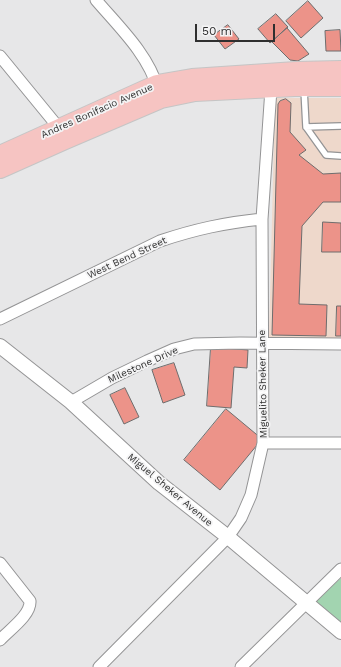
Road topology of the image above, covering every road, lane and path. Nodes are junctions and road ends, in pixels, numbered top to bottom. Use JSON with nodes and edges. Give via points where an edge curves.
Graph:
{"nodes":[{"id":1,"x":96,"y":0,"type":"edge"},
{"id":2,"x":0,"y":56,"type":"edge"},
{"id":3,"x":341,"y":70,"type":"edge"},
{"id":4,"x":304,"y":86,"type":"junction"},
{"id":5,"x":341,"y":87,"type":"edge"},
{"id":6,"x":271,"y":88,"type":"junction"},
{"id":7,"x":159,"y":92,"type":"junction"},
{"id":8,"x":341,"y":126,"type":"edge"},
{"id":9,"x":306,"y":127,"type":"junction"},
{"id":10,"x":59,"y":128,"type":"junction"},
{"id":11,"x":0,"y":155,"type":"edge"},
{"id":12,"x":341,"y":156,"type":"edge"},
{"id":13,"x":0,"y":169,"type":"edge"},
{"id":14,"x":262,"y":219,"type":"junction"},
{"id":15,"x":0,"y":319,"type":"edge"},
{"id":16,"x":262,"y":343,"type":"junction"},
{"id":17,"x":341,"y":344,"type":"edge"},
{"id":18,"x":0,"y":346,"type":"edge"},
{"id":19,"x":71,"y":402,"type":"junction"},
{"id":20,"x":341,"y":442,"type":"edge"},
{"id":21,"x":263,"y":443,"type":"junction"},
{"id":22,"x":228,"y":537,"type":"junction"},
{"id":23,"x":0,"y":563,"type":"edge"},
{"id":24,"x":341,"y":569,"type":"edge"},
{"id":25,"x":306,"y":602,"type":"junction"},
{"id":26,"x":341,"y":632,"type":"edge"},
{"id":27,"x":0,"y":640,"type":"edge"},
{"id":28,"x":99,"y":667,"type":"edge"},
{"id":29,"x":241,"y":667,"type":"edge"}],
"edges":[{"from":1,"to":7,"type":"street","via":[[143,57]]},
{"from":2,"to":10,"type":"street"},
{"from":3,"to":7,"type":"highway","name":"Andres Bonifacio Avenue","via":[[192,78]]},
{"from":4,"to":5,"type":"highway","name":"Andres Bonifacio Avenue"},
{"from":4,"to":6,"type":"highway","name":"Andres Bonifacio Avenue"},
{"from":4,"to":9,"type":"lane"},
{"from":6,"to":7,"type":"highway","name":"Andres Bonifacio Avenue"},
{"from":6,"to":14,"type":"street","name":"Miguelito Sheker Lane"},
{"from":7,"to":10,"type":"highway","name":"Andres Bonifacio Avenue"},
{"from":7,"to":13,"type":"highway","name":"Andres Bonifacio Avenue","via":[[65,140]]},
{"from":8,"to":9,"type":"lane"},
{"from":9,"to":12,"type":"lane","via":[[326,155]]},
{"from":10,"to":11,"type":"highway","name":"Andres Bonifacio Avenue"},
{"from":14,"to":15,"type":"street","name":"West Bend Street","via":[[219,224],[160,241]]},
{"from":14,"to":16,"type":"street","name":"Miguelito Sheker Lane"},
{"from":16,"to":17,"type":"street","name":"Milestone Drive"},
{"from":16,"to":19,"type":"street","name":"Milestone Drive","via":[[194,344],[174,349],[112,378]]},
{"from":16,"to":21,"type":"street","name":"Miguelito Sheker Lane"},
{"from":18,"to":19,"type":"street","name":"Miguel Sheker Avenue"},
{"from":19,"to":22,"type":"street","name":"Miguel Sheker Avenue","via":[[159,483]]},
{"from":20,"to":21,"type":"street"},
{"from":21,"to":22,"type":"street","name":"Miguelito Sheker Lane","via":[[251,495],[241,518]]},
{"from":22,"to":25,"type":"street","name":"Miguel Sheker Avenue"},
{"from":22,"to":28,"type":"street","name":"Miguelito Sheker Lane"},
{"from":23,"to":27,"type":"street","via":[[30,601],[26,614]]},
{"from":24,"to":25,"type":"street"},
{"from":25,"to":26,"type":"street","name":"Miguel Sheker Avenue"},
{"from":25,"to":29,"type":"street"}]}
